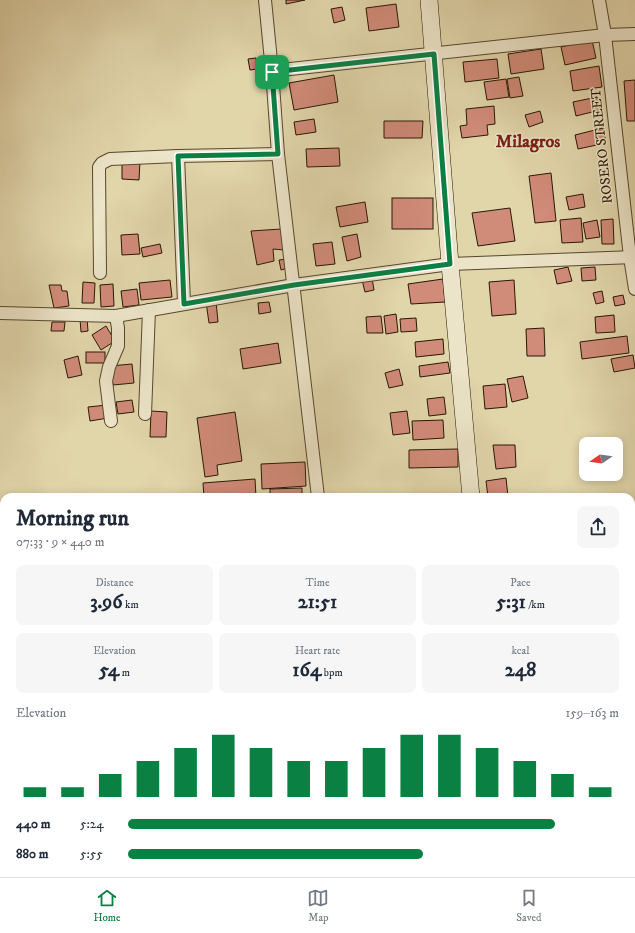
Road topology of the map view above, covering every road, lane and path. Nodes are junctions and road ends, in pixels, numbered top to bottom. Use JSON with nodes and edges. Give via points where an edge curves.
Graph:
{"nodes":[{"id":1,"x":265,"y":0,"type":"edge"},
{"id":2,"x":429,"y":0,"type":"edge"},
{"id":3,"x":599,"y":0,"type":"edge"},
{"id":4,"x":635,"y":34,"type":"edge"},
{"id":5,"x":605,"y":35,"type":"junction"},
{"id":6,"x":434,"y":54,"type":"junction"},
{"id":7,"x":272,"y":72,"type":"junction"},
{"id":8,"x":278,"y":154,"type":"junction"},
{"id":9,"x":178,"y":156,"type":"junction"},
{"id":10,"x":632,"y":257,"type":"edge"},
{"id":11,"x":450,"y":264,"type":"junction"},
{"id":12,"x":100,"y":273,"type":"dead end"},
{"id":13,"x":294,"y":285,"type":"junction"},
{"id":14,"x":635,"y":289,"type":"edge"},
{"id":15,"x":184,"y":304,"type":"junction"},
{"id":16,"x":149,"y":310,"type":"junction"},
{"id":17,"x":0,"y":313,"type":"edge"},
{"id":18,"x":116,"y":316,"type":"junction"},
{"id":19,"x":145,"y":414,"type":"dead end"},
{"id":20,"x":110,"y":421,"type":"dead end"},
{"id":21,"x":318,"y":493,"type":"edge"},
{"id":22,"x":472,"y":493,"type":"edge"}],
"edges":[{"from":1,"to":7,"type":"street"},
{"from":2,"to":6,"type":"street"},
{"from":3,"to":5,"type":"street","name":"ROSERO STREET"},
{"from":4,"to":5,"type":"street"},
{"from":5,"to":6,"type":"street"},
{"from":5,"to":10,"type":"street","name":"ROSERO STREET"},
{"from":6,"to":7,"type":"street"},
{"from":6,"to":11,"type":"street"},
{"from":7,"to":8,"type":"street"},
{"from":8,"to":9,"type":"street"},
{"from":8,"to":13,"type":"street"},
{"from":9,"to":12,"type":"street","via":[[110,160],[99,166]]},
{"from":9,"to":15,"type":"street"},
{"from":10,"to":11,"type":"street"},
{"from":10,"to":14,"type":"street","name":"ROSERO STREET"},
{"from":11,"to":13,"type":"street"},
{"from":11,"to":22,"type":"street"},
{"from":13,"to":15,"type":"street"},
{"from":13,"to":21,"type":"street"},
{"from":15,"to":16,"type":"street"},
{"from":16,"to":18,"type":"street"},
{"from":16,"to":19,"type":"street"},
{"from":17,"to":18,"type":"street"},
{"from":18,"to":20,"type":"street","via":[[118,346],[106,381]]}]}
